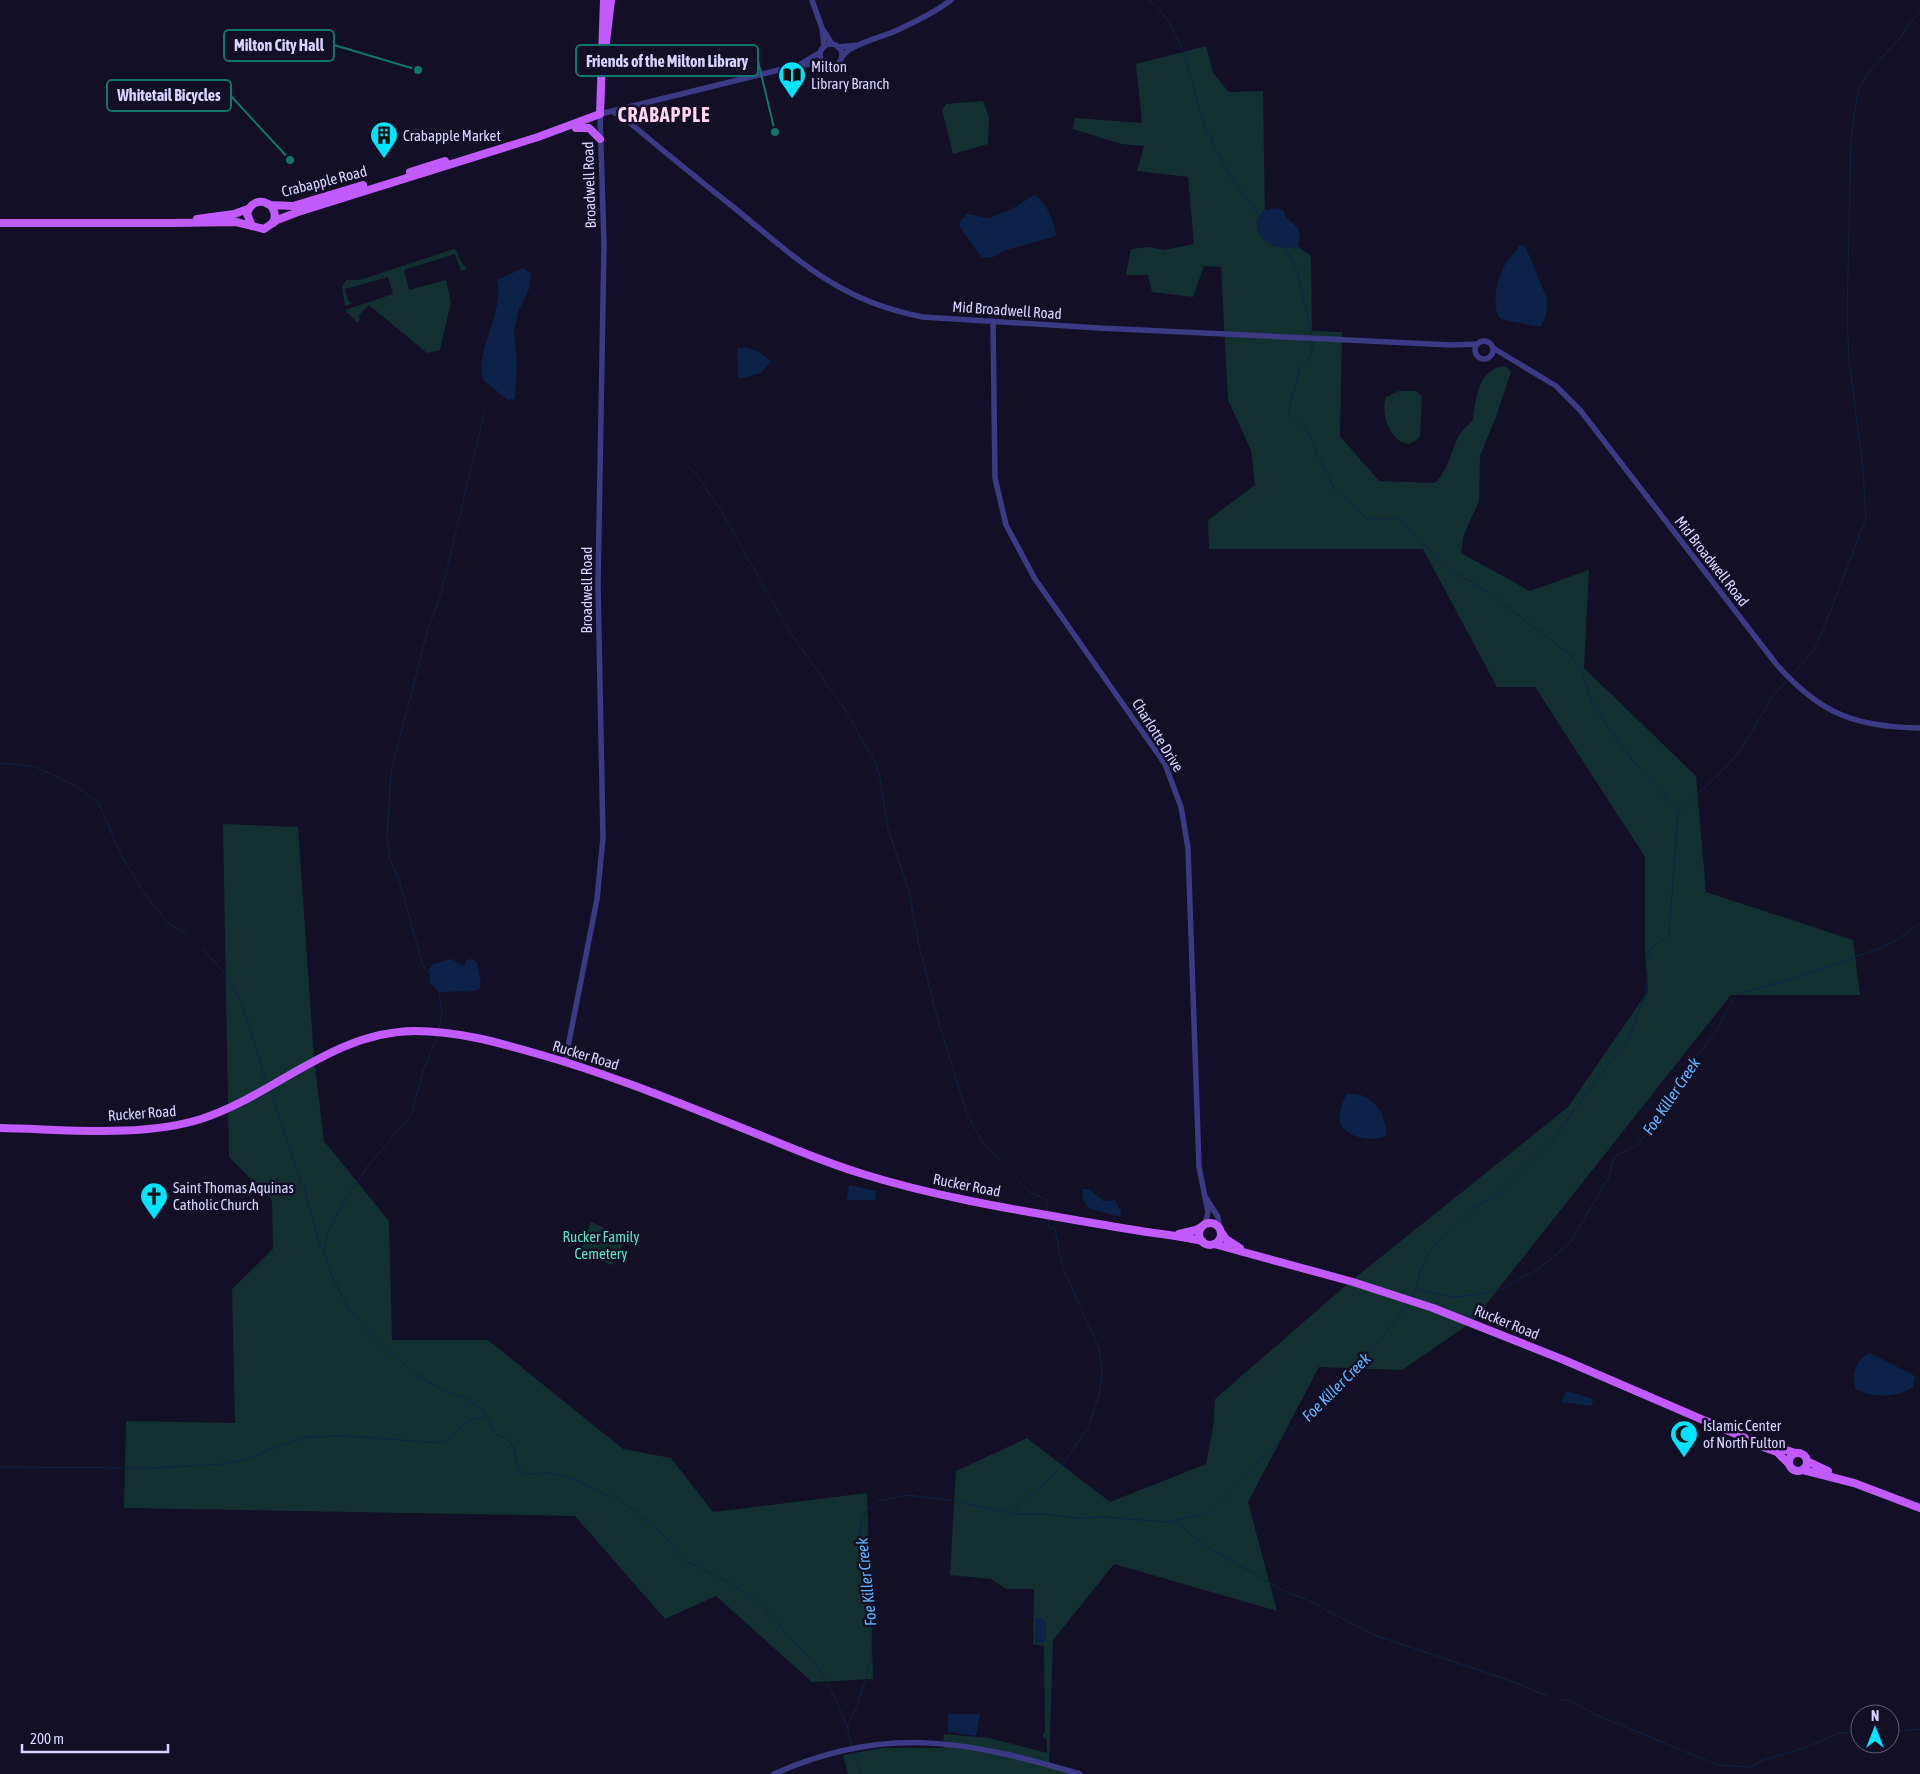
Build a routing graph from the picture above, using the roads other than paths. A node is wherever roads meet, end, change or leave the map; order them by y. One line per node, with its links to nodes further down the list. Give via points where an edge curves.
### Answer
1 (604, 0): 14 (main road)
2 (611, 0): 14 (main road)
3 (812, 0): 5 (street)
4 (951, 0): 7 (street, via 894,32)
5 (822, 28): 6 (street); 8 (street)
6 (832, 44): 8 (street); 9 (street)
7 (859, 45): 9 (street); 11 (street)
8 (824, 46): 10 (street)
9 (838, 47): 11 (street)
10 (819, 53): 12 (street); 13 (street)
11 (842, 57): 12 (street, via 834,66)
12 (823, 64): 13 (street)
13 (799, 66): 15 (street)
14 (602, 68): 17 (main road)
15 (629, 107): 16 (street); 18 (street)
16 (612, 111): 17 (street); 18 (street, Mid Broadwell Road)
17 (600, 114): 19 (main road, Crabapple Road); 20 (street, Broadwell Road); 21 (main road, Crabapple Road, via 322,198 288,206)
18 (624, 118): 27 (street, Mid Broadwell Road, via 806,267 847,293 872,305 906,314)
19 (538, 137): 20 (main road, via 580,126); 25 (main road, Crabapple Road, via 298,212)
20 (600, 138): 35 (street, Broadwell Road, via 604,245 598,584 603,838 598,899)
21 (270, 205): 22 (main road, via 259,201); 25 (main road, via 275,212)
22 (248, 209): 23 (main road); 26 (main road, via 247,218)
23 (172, 223): 24 (main road); 26 (main road, via 236,222)
24 (0, 224)
25 (272, 224): 26 (main road, via 261,230)
26 (252, 226)
27 (993, 321): 29 (street, Mid Broadwell Road); 37 (street, Charlotte Drive, via 995,478 1006,525 1035,579 1161,759 1173,780 1181,806 1188,848 1199,1167)
28 (1477, 344): 29 (street, Mid Broadwell Road); 30 (street, via 1486,341); 31 (street)
29 (1452, 345): 31 (street, Mid Broadwell Road)
30 (1493, 348): 32 (street); 33 (street, Mid Broadwell Road)
31 (1476, 354): 32 (street, via 1483,359)
32 (1490, 356): 33 (street, Mid Broadwell Road)
33 (1512, 360): 34 (street, Mid Broadwell Road, via 1556,386 1580,410 1777,665 1797,686 1820,706 1851,719 1889,728)
34 (1920, 728)
35 (566, 1062): 36 (main road, Rucker Road, via 460,1034 410,1031 360,1040 338,1048 232,1106 174,1126 123,1130); 40 (main road, Rucker Road, via 620,1079 862,1174 936,1193)
36 (0, 1128)
37 (1205, 1196): 38 (street, Charlotte Drive, via 1208,1212); 39 (street, Charlotte Drive, via 1218,1217)
38 (1204, 1225): 39 (main road, via 1213,1223); 40 (main road, Rucker Road, via 1184,1234); 41 (main road, via 1200,1232)
39 (1221, 1231): 42 (main road, via 1219,1240); 43 (main road, Rucker Road, via 1229,1242)
40 (1164, 1235): 41 (main road, Rucker Road)
41 (1202, 1241): 42 (main road)
42 (1214, 1244): 43 (main road, Rucker Road)
43 (1251, 1254): 44 (main road, Rucker Road, via 1417,1302)
44 (1746, 1438): 45 (main road, Rucker Road); 47 (main road, Rucker Road, via 1781,1455)
45 (1795, 1453): 46 (main road, via 1803,1454); 47 (main road)
46 (1807, 1461): 48 (main road); 49 (main road)
47 (1789, 1464): 48 (main road, via 1793,1470)
48 (1803, 1470): 49 (main road)
49 (1854, 1483): 50 (main road)
50 (1920, 1508)
51 (774, 1774): 52 (street, via 838,1751 916,1742 960,1744 1003,1752)
52 (1080, 1774)

